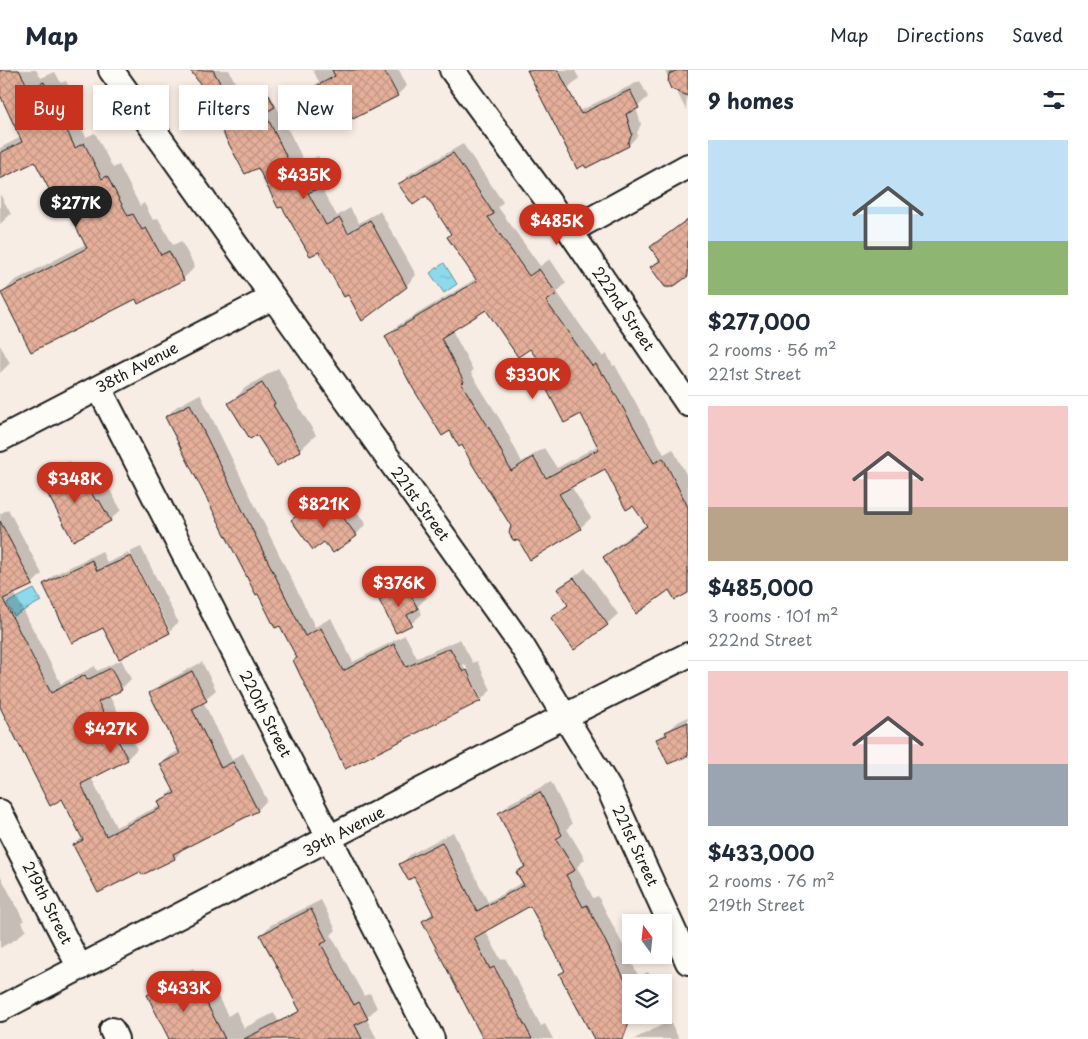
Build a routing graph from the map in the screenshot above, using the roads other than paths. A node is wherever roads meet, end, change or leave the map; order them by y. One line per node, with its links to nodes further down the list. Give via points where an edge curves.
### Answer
1 (112, 70): 5 (street, 221st Street)
2 (452, 70): 4 (street, 222nd Street)
3 (688, 166): 4 (street)
4 (570, 231): 7 (street, 222nd Street)
5 (273, 297): 6 (street, 38th Avenue); 10 (street, 221st Street, via 522,646)
6 (99, 388): 8 (street, 38th Avenue); 12 (street, 220th Street)
7 (688, 404)
8 (0, 440)
9 (688, 655): 10 (street, 39th Avenue)
10 (567, 716): 12 (street, 39th Avenue); 13 (street, 221st Street, via 609,789)
11 (0, 812): 14 (street, 219th Street)
12 (329, 839): 14 (street, 39th Avenue); 16 (street, 220th Street)
13 (688, 962)
14 (80, 968): 15 (street, 39th Avenue)
15 (0, 1009)
16 (432, 1039)

